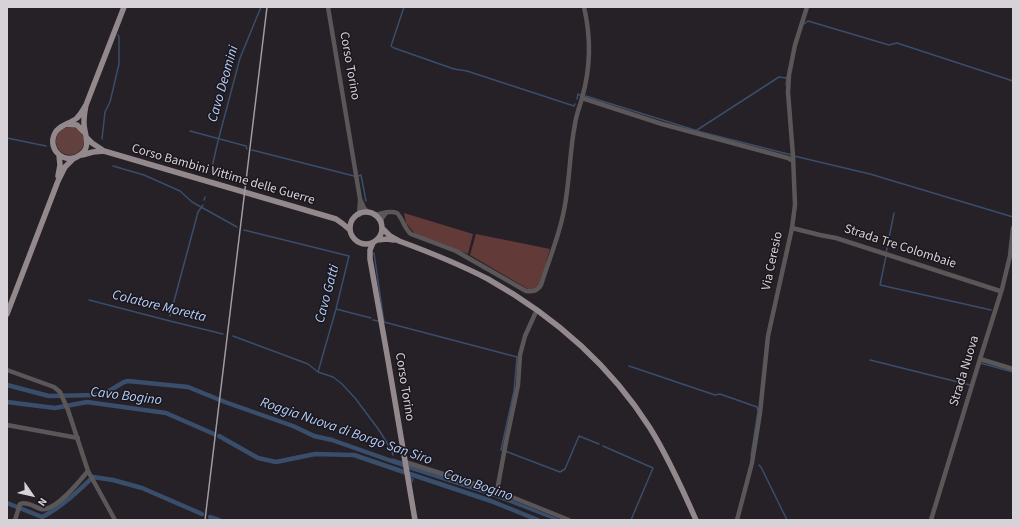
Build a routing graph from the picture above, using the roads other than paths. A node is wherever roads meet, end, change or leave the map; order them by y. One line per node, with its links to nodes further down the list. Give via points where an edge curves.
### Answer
1 (124, 7): 6 (main road)
2 (328, 7): 16 (street, Corso Torino)
3 (584, 7): 5 (street, via 590,43)
4 (807, 7): 14 (street, Via Ceresio, via 788,75)
5 (582, 98): 14 (street, via 662,124 788,158); 17 (street, via 575,124 563,216 541,285 535,291 526,291 516,286 456,251 414,236 408,232 397,213)
6 (86, 105): 7 (main road, via 78,117); 8 (main road)
7 (67, 124): 8 (main road, via 77,125); 11 (main road, via 58,129 52,141)
8 (84, 132): 9 (main road)
9 (87, 138): 10 (main road, Corso Bambini Vittime delle Guerre); 12 (main road, via 86,148)
10 (104, 151): 12 (main road, Corso Bambini Vittime delle Guerre); 20 (main road, Corso Bambini Vittime delle Guerre)
11 (59, 155): 13 (main road); 15 (main road)
12 (79, 156): 13 (main road)
13 (73, 158): 15 (main road)
14 (793, 162): 22 (street, Via Ceresio, via 795,205)
15 (58, 181): 30 (main road)
16 (360, 199): 18 (street, Corso Torino, via 364,208); 19 (street, Corso Torino)
17 (386, 213): 18 (street); 21 (street)
18 (371, 214): 19 (main road); 21 (main road, via 378,218)
19 (356, 216): 20 (main road); 24 (main road)
20 (336, 219): 24 (main road)
21 (381, 226): 25 (main road, via 380,235); 26 (main road)
22 (792, 228): 29 (street, Strada Tre Colombaie, via 836,238); 45 (street, Via Ceresio, via 768,336 752,463)
23 (1013, 228): 29 (street, Strada Nuova, via 1010,256)
24 (350, 230): 27 (main road, via 353,238)
25 (375, 241): 26 (main road); 27 (main road); 28 (main road, Corso Torino, via 370,250)
26 (399, 241): 44 (main road, via 462,266 511,292 584,348 619,386 649,427 679,481)
27 (361, 243): 28 (main road, Corso Torino)
28 (370, 259): 37 (main road, Corso Torino)
29 (1000, 291): 32 (street, Strada Nuova)
30 (7, 314)
31 (535, 314): 39 (street, via 520,355 518,385)
32 (980, 359): 33 (street); 46 (street, Strada Nuova)
33 (1013, 369)
34 (7, 370): 36 (street, via 54,387 67,406)
35 (7, 425): 36 (street)
36 (78, 438): 38 (street)
37 (405, 465): 39 (street); 42 (main road, Corso Torino)
38 (89, 473): 40 (street, via 49,508 41,509 20,504); 41 (street)
39 (497, 491): 43 (street)
40 (15, 520)
41 (115, 520)
42 (415, 520)
43 (569, 520)
44 (696, 520)
45 (737, 520)
46 (932, 520)

